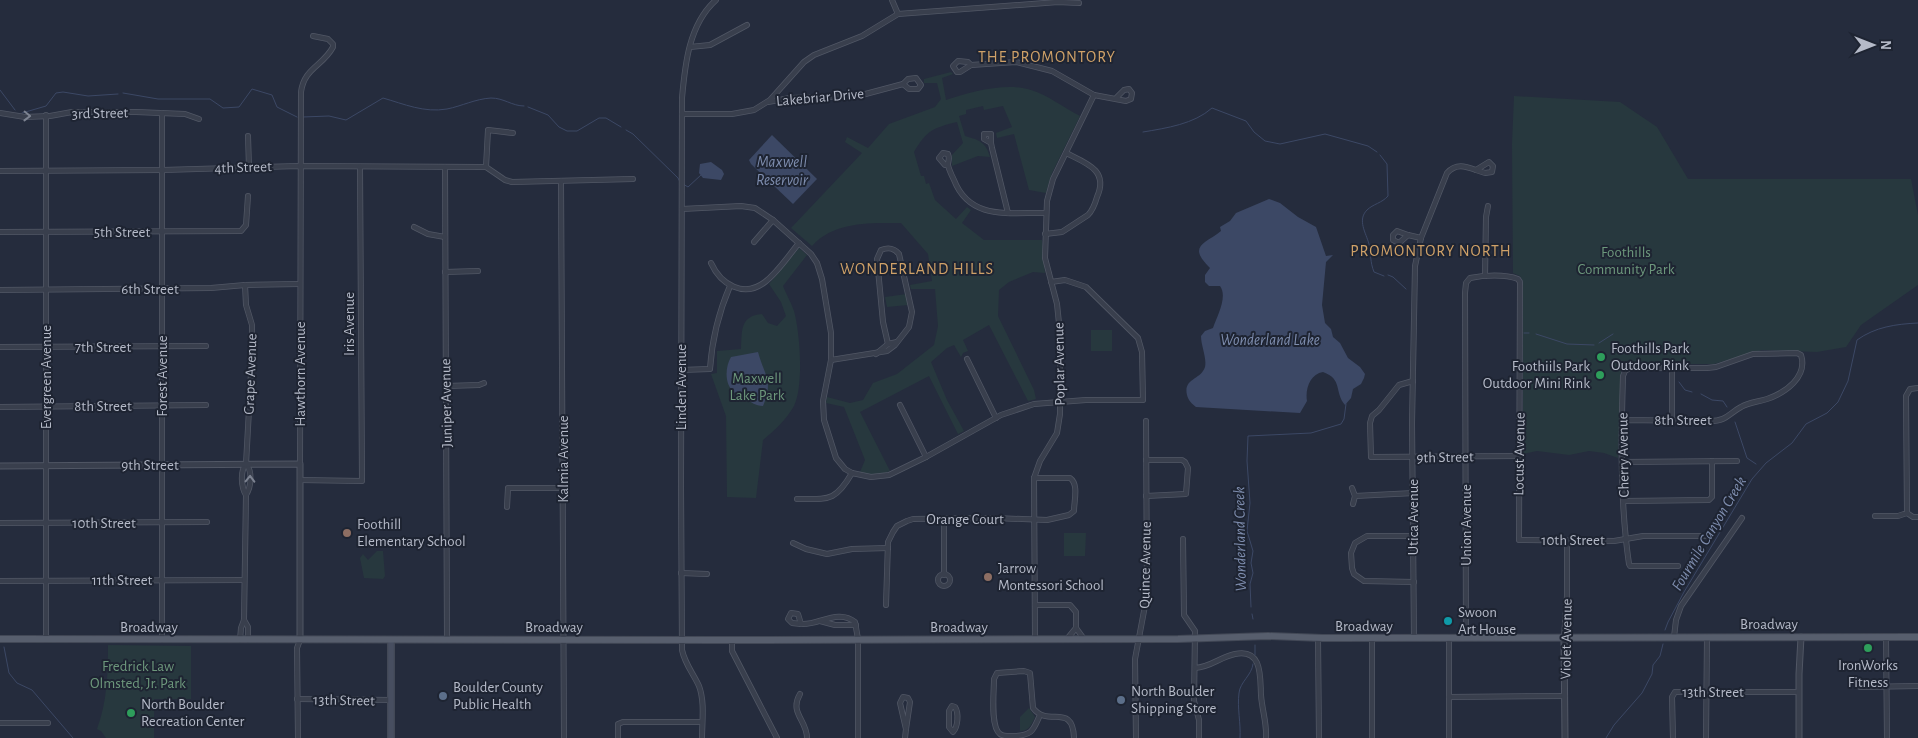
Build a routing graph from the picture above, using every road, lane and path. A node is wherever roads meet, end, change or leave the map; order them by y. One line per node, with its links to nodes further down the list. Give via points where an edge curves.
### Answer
1 (716, 0): 7 (street, Linden Avenue, via 704,14)
2 (892, 0): 4 (street)
3 (1079, 3): 4 (street)
4 (898, 14): 12 (street, via 862,36 814,55)
5 (747, 25): 7 (street, via 710,45)
6 (313, 36): 23 (street, Hawthorn Avenue, via 328,39 333,47 308,73 302,86)
7 (690, 47): 15 (street, Linden Avenue)
8 (971, 65): 10 (street, via 1016,62 1044,68)
9 (903, 84): 12 (street, Lakebriar Drive, via 858,96 790,98)
10 (1094, 95): 11 (street); 21 (street, Poplar Avenue)
11 (1116, 98)
12 (766, 103): 15 (street, via 744,113)
13 (0, 113): 16 (street, 3rd Street, one-way to 16, via 25,117)
14 (162, 113): 16 (street, 3rd Street, via 87,111); 17 (street, 3rd Street, via 188,114); 29 (street, Forest Avenue)
15 (682, 114): 36 (street, Linden Avenue)
16 (46, 115): 28 (street, Evergreen Avenue)
17 (199, 119)
18 (513, 133): 27 (street, via 488,130)
19 (248, 136): 24 (street)
20 (991, 143): 37 (street)
21 (1066, 153): 38 (street, Poplar Avenue, via 1049,190); 44 (street, via 1096,170 1101,181 1100,190 1088,215 1062,232)
22 (948, 165): 37 (street, via 960,193 970,204 984,210)
23 (299, 166): 24 (street, 4th Street); 25 (street, 4th Street); 55 (street, Hawthorn Avenue)
24 (249, 167): 29 (street, 4th Street)
25 (360, 167): 26 (street, 4th Street); 101 (street, Iris Avenue, via 362,480)
26 (445, 167): 27 (street, 4th Street); 46 (street, Juniper Avenue)
27 (486, 167): 33 (street, via 512,182)
28 (46, 170): 29 (street, 4th Street); 31 (street, 4th Street); 42 (street, Evergreen Avenue)
29 (163, 170): 43 (street, Forest Avenue)
30 (1476, 170): 47 (street, via 1461,166 1447,172)
31 (0, 171)
32 (633, 179): 33 (street)
33 (561, 181): 102 (street, Kalmia Avenue)
34 (248, 196): 43 (street, 5th Street, via 244,229)
35 (1488, 206): 53 (street)
36 (682, 209): 39 (street, via 748,206); 71 (street, Linden Avenue)
37 (1008, 213): 38 (street)
38 (1046, 213): 44 (street, Poplar Avenue)
39 (772, 220): 48 (street); 49 (street)
40 (414, 227): 46 (street, via 428,234)
41 (0, 232): 42 (street, 5th Street)
42 (46, 232): 43 (street, 5th Street); 60 (street, Evergreen Avenue)
43 (162, 232): 58 (street, Forest Avenue)
44 (1045, 234): 54 (street, Poplar Avenue)
45 (1408, 235): 47 (street)
46 (445, 236): 52 (street, Juniper Avenue)
47 (1421, 238): 72 (street, Utica Avenue, via 1414,276)
48 (754, 242)
49 (799, 243): 57 (street, via 766,281 750,288); 69 (street, via 811,254 820,271 831,333)
50 (711, 264): 57 (street)
51 (478, 271): 52 (street)
52 (445, 272): 74 (street, Juniper Avenue)
53 (1486, 276): 86 (street, Union Avenue, via 1466,283); 87 (street, Locust Avenue, via 1518,279 1520,282)
54 (1051, 282): 76 (street, Poplar Avenue, via 1060,333); 76 (street, via 1065,280 1086,287 1138,338 1142,352 1143,400)
55 (300, 284): 56 (street, 6th Street); 95 (street, Hawthorn Avenue)
56 (245, 285): 58 (street, 6th Street); 94 (street, Grape Avenue, via 252,325)
57 (730, 286): 71 (street, via 715,327 710,369)
58 (162, 289): 60 (street, 6th Street); 63 (street, Forest Avenue)
59 (0, 290): 60 (street, 6th Street)
60 (46, 290): 66 (street, Evergreen Avenue)
61 (897, 342): 62 (street); 62 (street, via 909,327 912,312 900,254 890,248 881,250 877,259); 67 (street, via 887,352)
62 (888, 344): 67 (street)
63 (162, 346): 64 (street, 7th Street); 66 (street, 7th Street); 80 (street, Forest Avenue)
64 (206, 346)
65 (0, 347): 66 (street, 7th Street)
66 (46, 347): 79 (street, Evergreen Avenue)
67 (876, 354): 69 (street)
68 (967, 359): 82 (street)
69 (831, 360): 99 (street, via 823,401 824,420 836,458)
70 (1672, 368): 83 (street, Cherry Avenue, via 1630,368 1625,371); 85 (street); 85 (street, 8th Street, via 1716,367 1764,353 1797,354 1801,355 1803,362 1796,379 1778,395 1741,406 1724,419)
71 (681, 370): 130 (street, Linden Avenue)
72 (1413, 381): 89 (street, Utica Avenue); 89 (street, 9th Street, via 1399,385 1372,416 1370,423 1371,457)
73 (484, 383): 74 (street)
74 (446, 386): 167 (street, Juniper Avenue)
75 (1918, 388): 111 (street, via 1910,389 1906,396)
76 (1060, 402): 82 (street, via 1034,404); 100 (street, Poplar Avenue, via 1060,426)
77 (206, 405): 80 (street, 8th Street)
78 (900, 405): 88 (street)
79 (46, 406): 80 (street, 8th Street); 81 (street, 8th Street); 96 (street, Evergreen Avenue)
80 (162, 406): 97 (street, Forest Avenue)
81 (0, 407)
82 (996, 418): 88 (street)
83 (1622, 420): 85 (street, 8th Street); 93 (street, Cherry Avenue)
84 (1146, 421): 90 (street, Quince Avenue)
85 (1672, 421)
86 (1466, 456): 87 (street, 9th Street); 89 (street, 9th Street); 144 (street, Union Avenue)
87 (1519, 456): 125 (street, Locust Avenue)
88 (926, 457): 99 (street, via 884,476 870,478)
89 (1413, 457): 104 (street, Utica Avenue)
90 (1146, 460): 105 (street, Quince Avenue); 105 (street, via 1182,460 1188,468 1186,494)
91 (1712, 461): 92 (street); 93 (street); 108 (street, via 1712,497 1708,500)
92 (1737, 461)
93 (1622, 462): 108 (street, Cherry Avenue)
94 (246, 464): 95 (street, 9th Street); 97 (street, 9th Street); 135 (street, Grape Avenue, via 250,469 250,489 246,495)
95 (300, 464): 101 (street, Hawthorn Avenue)
96 (46, 465): 97 (street, 9th Street); 98 (street, 9th Street); 120 (street, Evergreen Avenue)
97 (162, 465): 117 (street, Forest Avenue)
98 (0, 466)
99 (852, 473): 107 (street, via 843,489 832,497)
100 (1034, 478): 116 (street, Poplar Avenue); 116 (street, Orange Court, via 1070,478 1075,484 1074,511 1057,518)
101 (300, 480): 165 (street, Hawthorn Avenue)
102 (563, 488): 110 (street, via 508,488); 168 (street, Kalmia Avenue)
103 (1352, 488): 106 (street)
104 (1414, 493): 106 (street); 121 (street, Utica Avenue)
105 (1146, 496): 161 (street, Quince Avenue, via 1147,595)
106 (1355, 496): 109 (street)
107 (797, 499)
108 (1624, 501): 123 (street, Cherry Avenue)
109 (1353, 504)
110 (507, 507)
111 (1905, 514): 112 (street); 113 (street)
112 (1875, 516)
113 (1918, 517)
114 (944, 518): 116 (street, Orange Court); 128 (street, Orange Court, via 913,519 897,526 889,538); 132 (street)
115 (1742, 518): 145 (street, via 1681,606)
116 (1034, 520): 139 (street, Poplar Avenue)
117 (163, 522): 118 (street, 10th Street); 120 (street, 10th Street); 134 (street, Forest Avenue)
118 (207, 522)
119 (0, 523): 120 (street, 10th Street)
120 (46, 523): 133 (street, Evergreen Avenue)
121 (1414, 536): 137 (street, Utica Avenue); 137 (street, via 1367,536 1355,544 1351,553 1354,574 1364,581)
122 (1706, 536): 123 (street, 10th Street)
123 (1626, 538): 126 (street, 10th Street); 129 (street, Cherry Avenue, via 1630,566)
124 (1183, 539): 150 (street, via 1184,615 1193,627)
125 (1519, 540): 126 (street, 10th Street)
126 (1567, 541): 154 (street, Violet Avenue)
127 (793, 543): 128 (street, via 827,554 852,549)
128 (888, 548): 138 (street)
129 (1678, 566)
130 (682, 573): 131 (street); 157 (street, Linden Avenue)
131 (708, 574)
132 (944, 574)
133 (46, 580): 134 (street, 11th Street); 136 (street, 11th Street); 156 (street, Evergreen Avenue)
134 (163, 580): 135 (street, 11th Street); 162 (street, Forest Avenue)
135 (244, 580): 140 (street, Grape Avenue)
136 (0, 581)
137 (1414, 582): 153 (street, Utica Avenue)
138 (886, 605)
139 (1034, 605): 142 (street, via 1070,605 1076,612); 158 (street, Poplar Avenue)
140 (244, 620): 163 (street, Grape Avenue); 164 (street, Grape Avenue, via 248,627)
141 (801, 624): 170 (street, via 826,618 848,618 856,625)
142 (1076, 628): 159 (street); 160 (street)
143 (1449, 637): 144 (main road, Broadway); 153 (main road, Broadway); 179 (street)
144 (1466, 637): 154 (main road, Broadway)
145 (1674, 637): 146 (main road, Broadway); 154 (main road, Broadway)
146 (1706, 637): 147 (main road, Broadway); 175 (street)
147 (1801, 637): 148 (main road, Broadway); 176 (street)
148 (1886, 637): 149 (main road, Broadway); 174 (street)
149 (1918, 637)
150 (1195, 638): 151 (main road, Broadway); 161 (main road, Broadway); 171 (street)
151 (1318, 638): 152 (main road, Broadway); 201 (street)
152 (1372, 638): 153 (main road, Broadway); 202 (street)
153 (1414, 638)
154 (1564, 638): 178 (street, Violet Avenue)
155 (0, 639): 156 (main road, Broadway)
156 (46, 639): 162 (main road, Broadway)
157 (683, 639): 168 (main road, Broadway); 169 (main road, Broadway); 183 (street, Linden Avenue, via 684,658 701,696)
158 (1035, 639): 159 (main road, Broadway); 170 (main road, Broadway)
159 (1067, 639): 160 (main road, Broadway)
160 (1084, 639): 161 (main road, Broadway)
161 (1140, 639): 198 (street, Quince Avenue, via 1135,665)
162 (162, 640): 163 (main road, Broadway)
163 (240, 640): 164 (main road, Broadway)
164 (248, 640): 165 (main road, Broadway)
165 (300, 640): 166 (main road, Broadway); 180 (street, Hawthorn Avenue, via 297,648)
166 (391, 640): 167 (main road, Broadway); 181 (main road)
167 (447, 640): 168 (main road, Broadway)
168 (564, 640): 190 (street, Kalmia Avenue)
169 (732, 640): 170 (main road, Broadway); 193 (street, via 732,651)
170 (858, 640): 195 (street)
171 (1195, 668): 199 (street); 200 (street, via 1237,654 1254,660 1260,671)
172 (1918, 686): 174 (street)
173 (1860, 687): 174 (street)
174 (1887, 687): 208 (street)
175 (1706, 692): 176 (street, 13th Street); 205 (street, 13th Street, via 1673,694); 206 (street)
176 (1798, 692): 207 (street)
177 (800, 694): 194 (street, via 796,710)
178 (1565, 696): 179 (street); 204 (street, Violet Avenue)
179 (1449, 697): 203 (street)
180 (297, 699): 181 (street, 13th Street); 188 (street, Hawthorn Avenue)
181 (391, 700): 189 (main road)
182 (1040, 715): 182 (street, via 1029,734 1006,736 999,733 994,726 994,676 1000,671 1030,674 1031,704); 197 (street, via 1069,720 1074,727)
183 (702, 722): 191 (street, via 623,722 618,724); 192 (street, Linden Avenue)
184 (0, 723): 185 (street)
185 (48, 723)
186 (906, 729): 186 (street, via 900,703 904,697 910,702); 196 (street)
187 (953, 735): 187 (street, via 948,727 952,706 957,712)
188 (298, 738)
189 (391, 738)
190 (564, 738)
191 (618, 738)
192 (702, 738)
193 (777, 738)
194 (808, 738)
195 (858, 738)
196 (905, 738)
197 (1074, 738)
198 (1136, 738)
199 (1199, 738)
200 (1266, 738)
201 (1319, 738)
202 (1372, 738)
203 (1449, 738)
204 (1565, 738)
205 (1673, 738)
206 (1706, 738)
207 (1799, 738)
208 (1887, 738)

